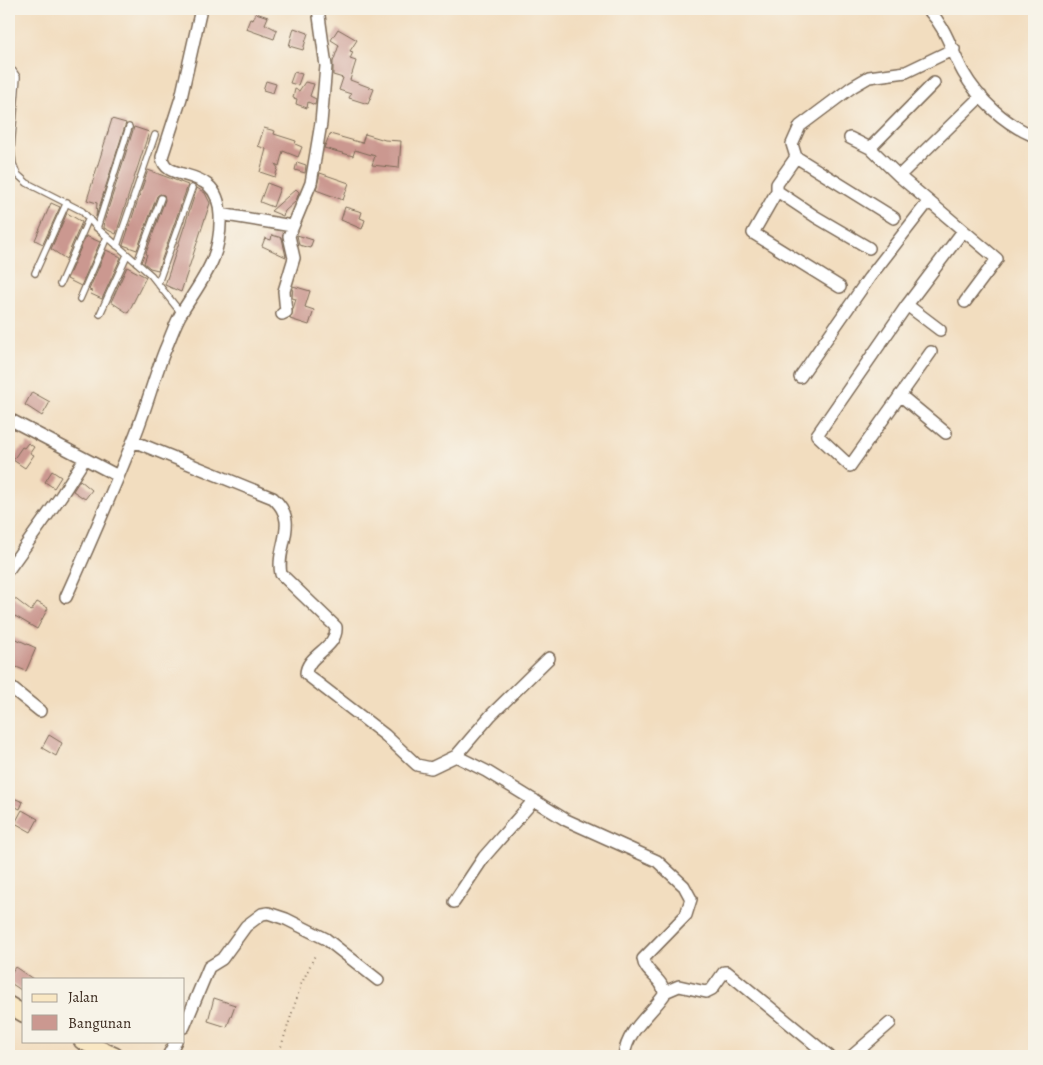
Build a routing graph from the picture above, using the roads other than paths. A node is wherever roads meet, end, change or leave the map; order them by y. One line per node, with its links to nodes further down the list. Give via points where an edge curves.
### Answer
1 (201, 9): 20 (street, via 163,161 173,170 210,184 218,197)
2 (318, 9): 23 (street, via 326,66 320,123 311,183)
3 (928, 9): 4 (street, via 941,24)
4 (954, 49): 7 (street, via 963,72); 13 (street, via 906,72 869,78 852,87 800,126 792,144)
5 (9, 69): 18 (lane, via 17,77 11,150 17,174)
6 (934, 82): 12 (street)
7 (981, 96): 10 (street, via 1000,116); 14 (street)
8 (128, 127): 24 (lane)
9 (155, 135): 27 (lane)
10 (1034, 136)
11 (850, 138): 12 (street)
12 (870, 148): 14 (street)
13 (796, 157): 16 (street, via 777,184); 22 (street)
14 (899, 176): 19 (street)
15 (192, 188): 32 (lane)
16 (777, 191): 28 (street); 34 (street, via 753,233)
17 (161, 198): 30 (lane)
18 (66, 202): 21 (lane); 31 (lane)
19 (928, 202): 25 (street); 43 (street, via 869,278)
20 (220, 214): 23 (street); 38 (street, via 220,238 212,263)
21 (90, 218): 24 (lane); 33 (lane)
22 (894, 218)
23 (292, 226): 40 (street, via 289,241 294,258 284,290 286,312)
24 (96, 228): 26 (lane)
25 (963, 231): 36 (street, via 997,259); 37 (street)
26 (107, 237): 27 (lane); 35 (lane)
27 (117, 246): 29 (lane)
28 (869, 248)
29 (127, 255): 30 (lane); 39 (lane)
30 (137, 263): 32 (lane)
31 (35, 273)
32 (158, 283): 38 (lane)
33 (60, 284)
34 (840, 287)
35 (80, 299)
36 (965, 302)
37 (907, 305): 41 (street); 44 (street, via 818,435 850,466)
38 (181, 313): 47 (street)
39 (100, 314)
40 (282, 314)
41 (940, 330)
42 (931, 352): 44 (street)
43 (800, 377)
44 (900, 395): 46 (street)
45 (9, 419): 48 (street)
46 (946, 433)
47 (133, 442): 49 (street); 55 (street, via 273,498 284,512 287,527 281,574 336,627 332,640 308,665 306,674 385,735 417,765 431,768)
48 (84, 460): 49 (street); 50 (street)
49 (118, 476): 51 (street)
50 (9, 568)
51 (66, 597)
52 (549, 658): 55 (street, via 491,715)
53 (9, 686): 54 (street)
54 (40, 711)
55 (456, 756): 56 (street)
56 (534, 800): 57 (street, via 484,857); 59 (street, via 592,834 657,861 684,886 691,899 686,915 643,959 645,967)
57 (454, 902)
58 (378, 980): 63 (street, via 326,939 286,918 262,914 246,926 222,959 209,967)
59 (665, 992): 68 (street, via 630,1036); 69 (street, via 679,986 706,992 727,972)
60 (9, 1005): 61 (street)
61 (22, 1013)
62 (890, 1023): 70 (street)
63 (185, 1025)
64 (84, 1042): 66 (street)
65 (175, 1042): 67 (street)
66 (110, 1055)
67 (168, 1056)
68 (624, 1056)
69 (829, 1056)
70 (852, 1056)

